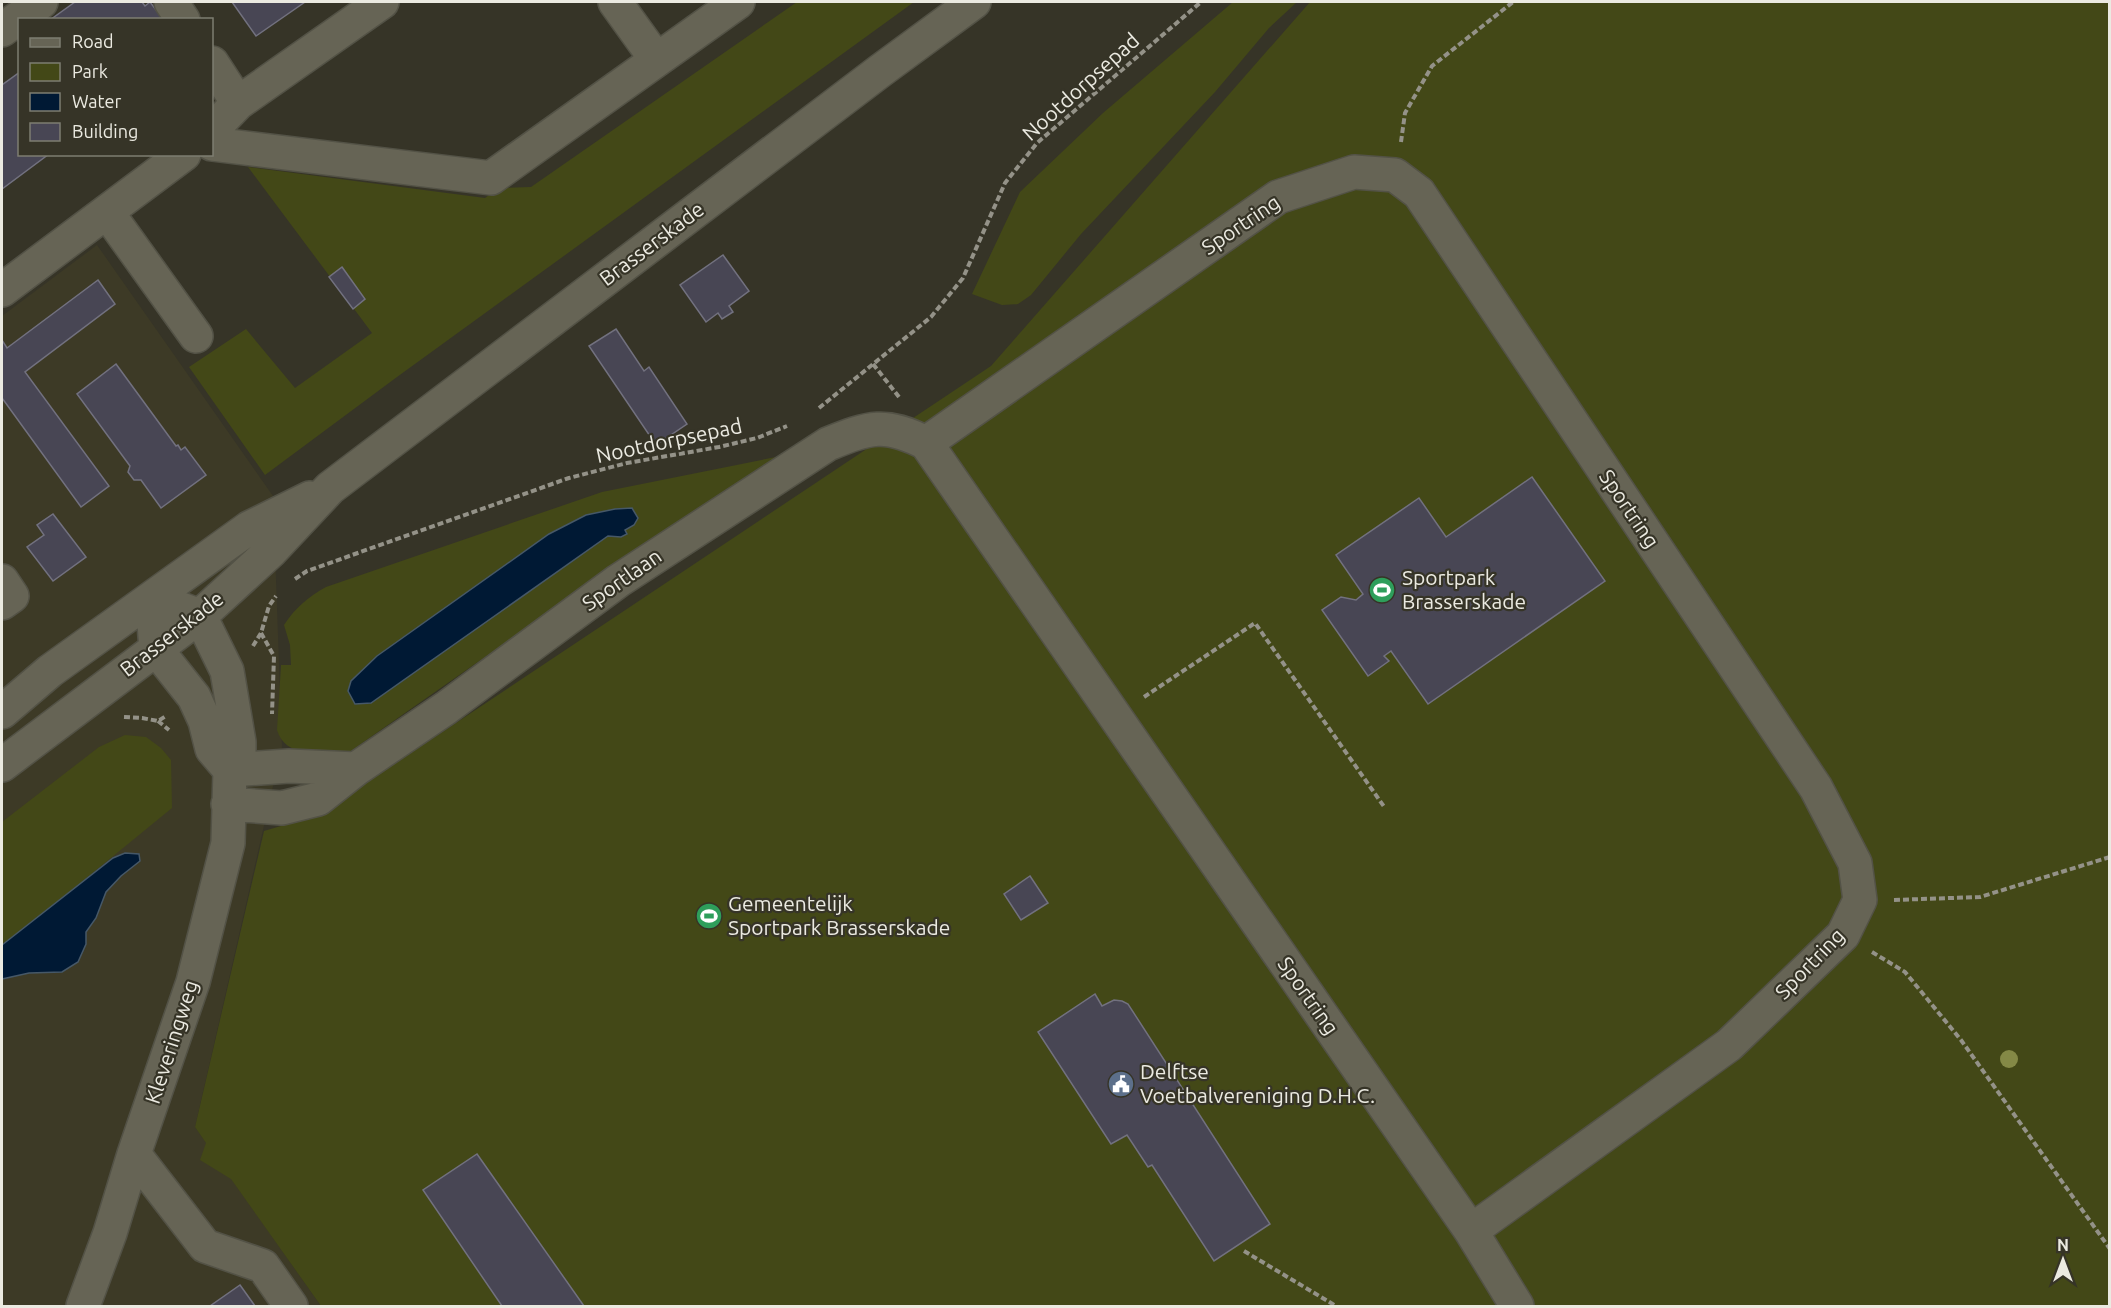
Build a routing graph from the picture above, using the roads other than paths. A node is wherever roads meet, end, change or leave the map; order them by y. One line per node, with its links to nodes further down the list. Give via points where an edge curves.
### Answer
1 (41, 2): 7 (street)
2 (171, 2): 8 (street)
3 (382, 2): 13 (street)
4 (615, 2): 11 (street)
5 (738, 2): 11 (street)
6 (974, 2): 21 (street, Brasserskade)
7 (19, 18)
8 (182, 18)
9 (18, 19): 10 (street)
10 (2, 30)
11 (656, 59): 15 (street, via 491,177)
12 (213, 64): 13 (street)
13 (238, 102): 14 (street)
14 (213, 129)
15 (213, 144)
16 (181, 156): 17 (street)
17 (107, 212): 18 (street); 19 (street)
18 (2, 290)
19 (196, 336)
20 (915, 437): 29 (street, Sportlaan, via 878,429 828,444 618,581); 33 (street, Sportring, via 1116,716); 33 (street, Sportring, via 1278,197 1354,172 1395,175 1419,193 1816,788 1855,863 1860,900 1843,935 1729,1045)
21 (330, 488): 23 (street, Brasserskade, via 249,528); 25 (street, Brasserskade, via 271,551)
22 (2, 581): 24 (street, via 12,596)
23 (152, 598): 25 (street); 26 (street); 27 (street, Brasserskade, via 50,671)
24 (2, 603)
25 (200, 616): 26 (street, Brasserskade); 30 (street, Kleveringweg, via 227,671 239,742)
26 (156, 649): 28 (street, Brasserskade); 30 (street, via 194,697 212,749)
27 (2, 712)
28 (4, 758)
29 (356, 769): 30 (street, via 289,766); 31 (street, Sportlaan, via 318,799 282,808)
30 (230, 770): 31 (street, Kleveringweg)
31 (228, 804): 32 (street, Kleveringweg, via 228,843 193,982)
32 (134, 1154): 34 (street, Kleveringweg); 35 (street, via 206,1246 263,1266)
33 (1471, 1231): 36 (street)
34 (83, 1306)
35 (291, 1306)
36 (1517, 1306)

